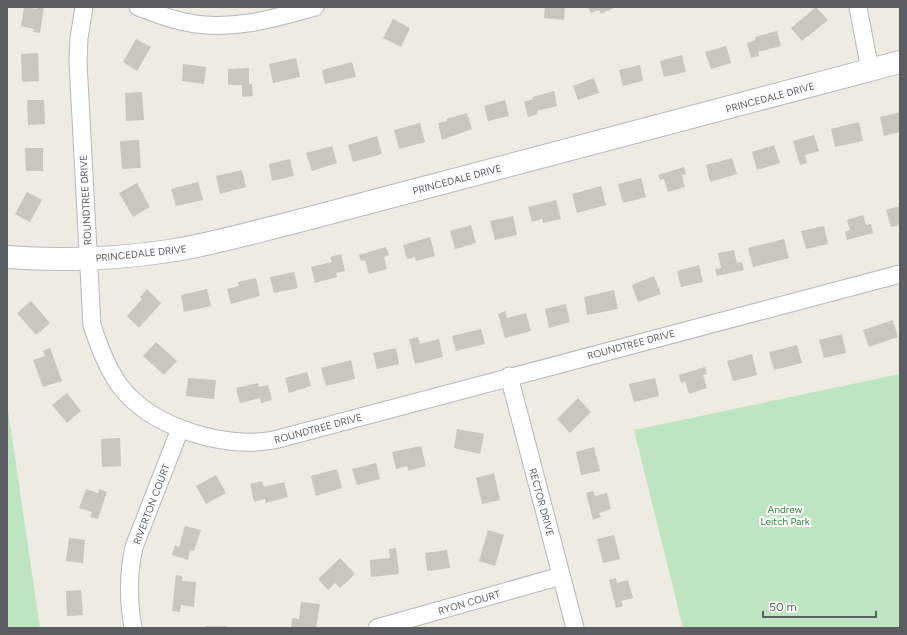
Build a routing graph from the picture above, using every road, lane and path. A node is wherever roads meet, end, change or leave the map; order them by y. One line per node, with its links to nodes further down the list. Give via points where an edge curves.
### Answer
1 (84, 7): 8 (street, ROUNDTREE DRIVE, via 78,38 78,62)
2 (138, 7): 3 (street, via 186,23 220,25 255,23)
3 (315, 7)
4 (858, 7): 6 (street)
5 (900, 62): 6 (street, PRINCEDALE DRIVE)
6 (870, 70): 8 (street, PRINCEDALE DRIVE, via 197,246)
7 (7, 258): 8 (street, PRINCEDALE DRIVE)
8 (87, 258): 11 (street, ROUNDTREE DRIVE, via 92,325 104,358 120,386 129,396 148,411)
9 (900, 274): 10 (street, ROUNDTREE DRIVE)
10 (509, 376): 11 (street, ROUNDTREE DRIVE, via 260,443 220,440); 12 (street, RECTOR DRIVE)
11 (180, 429): 13 (street, RIVERTON COURT, via 130,562 128,594)
12 (561, 576): 14 (street, RYON COURT); 15 (street, RECTOR DRIVE)
13 (133, 628)
14 (377, 628)
15 (575, 628)

